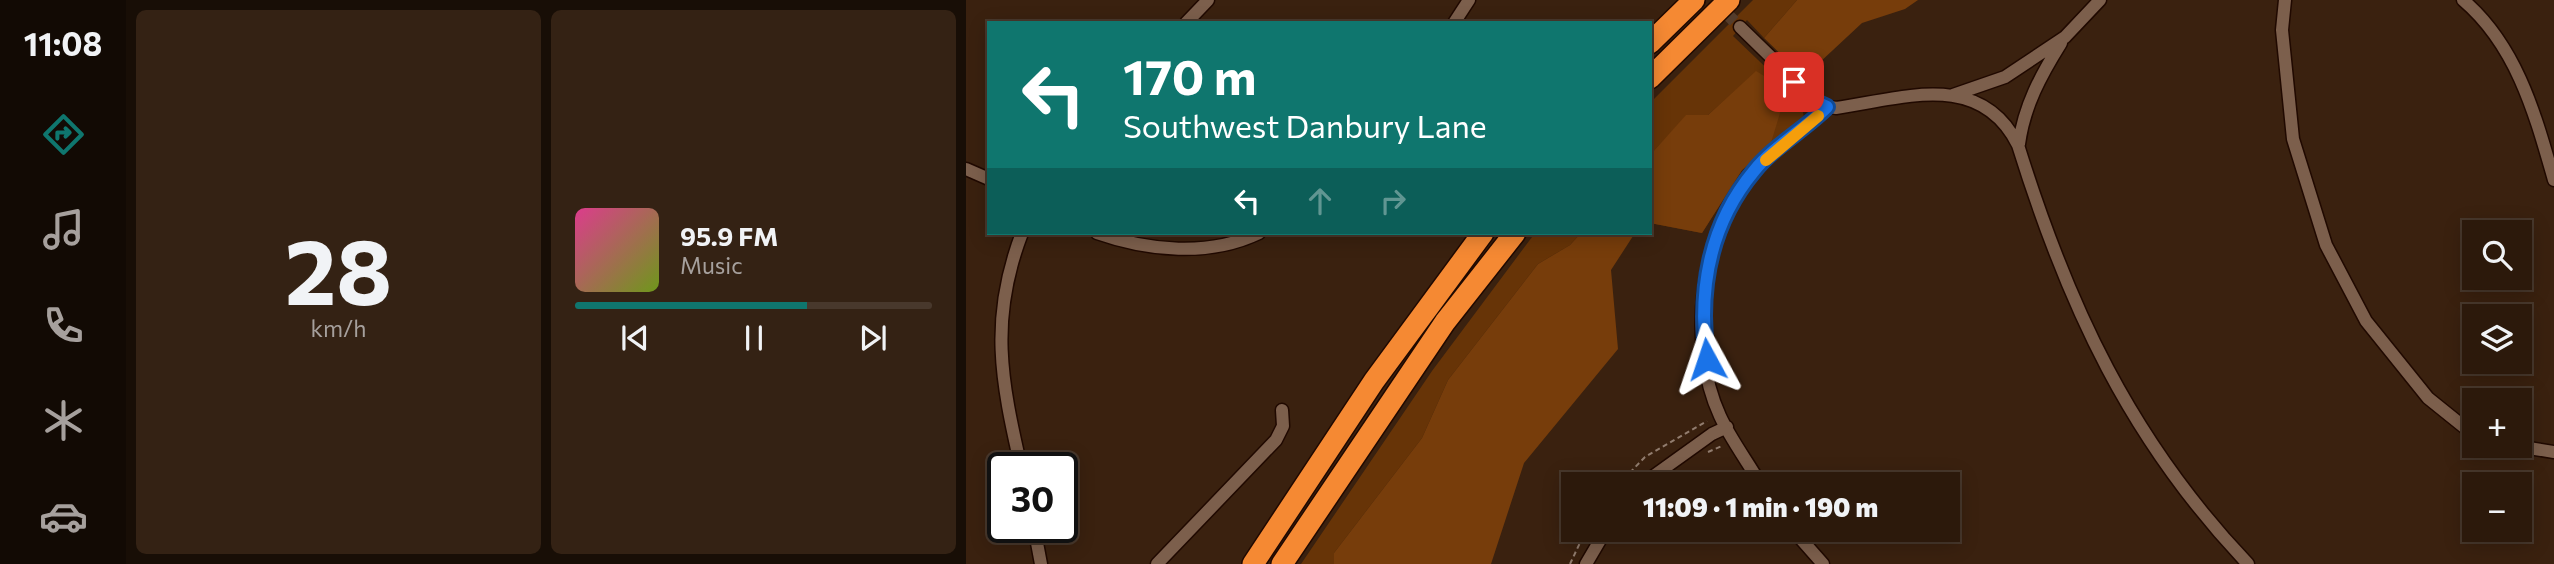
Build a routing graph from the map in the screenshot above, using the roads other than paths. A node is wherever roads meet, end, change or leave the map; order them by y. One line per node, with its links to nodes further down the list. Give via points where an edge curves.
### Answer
1 (1208, 0): 8 (street)
2 (1469, 0): 9 (street)
3 (1694, 0): 12 (highway)
4 (1729, 0): 13 (highway)
5 (2100, 0): 11 (street)
6 (2285, 0): 27 (street, via 2282,30 2293,139 2326,245 2366,321 2428,398)
7 (2463, 0): 19 (street, via 2482,16 2509,53 2536,118)
8 (1188, 21)
9 (1455, 21)
10 (1740, 27): 15 (street, via 1812,100)
11 (2065, 37): 14 (street, via 2005,77); 16 (street, via 2039,78)
12 (1652, 41)
13 (1652, 76)
14 (1952, 95): 15 (street, via 1927,93); 16 (street, via 2000,118 2009,125)
15 (1827, 107): 26 (street, via 1754,170 1730,205 1713,244 1703,293 1704,340 1709,379)
16 (2018, 145): 44 (street, via 2065,281 2106,367 2175,476)
17 (966, 169): 18 (street)
18 (987, 178)
19 (2554, 180)
20 (1021, 235): 29 (street, via 1004,288 1000,337 1003,384)
21 (1103, 235): 22 (street, via 1170,249 1208,247)
22 (1252, 235)
23 (1481, 235): 33 (highway, via 1423,310)
24 (1513, 235): 41 (highway, via 1445,322)
25 (1282, 410): 38 (street, via 1283,426 1276,440)
26 (1723, 422): 31 (street); 32 (street)
27 (2462, 425)
28 (2532, 449): 30 (street)
29 (1018, 452)
30 (2554, 452)
31 (1659, 472)
32 (1753, 472)
33 (1290, 508): 39 (highway); 40 (highway)
34 (1599, 542): 42 (street)
35 (1804, 542): 43 (street)
36 (1037, 543): 37 (street)
37 (1041, 564)
38 (1157, 564)
39 (1243, 564)
40 (1253, 564)
41 (1282, 564)
42 (1586, 564)
43 (1823, 564)
44 (2248, 564)

